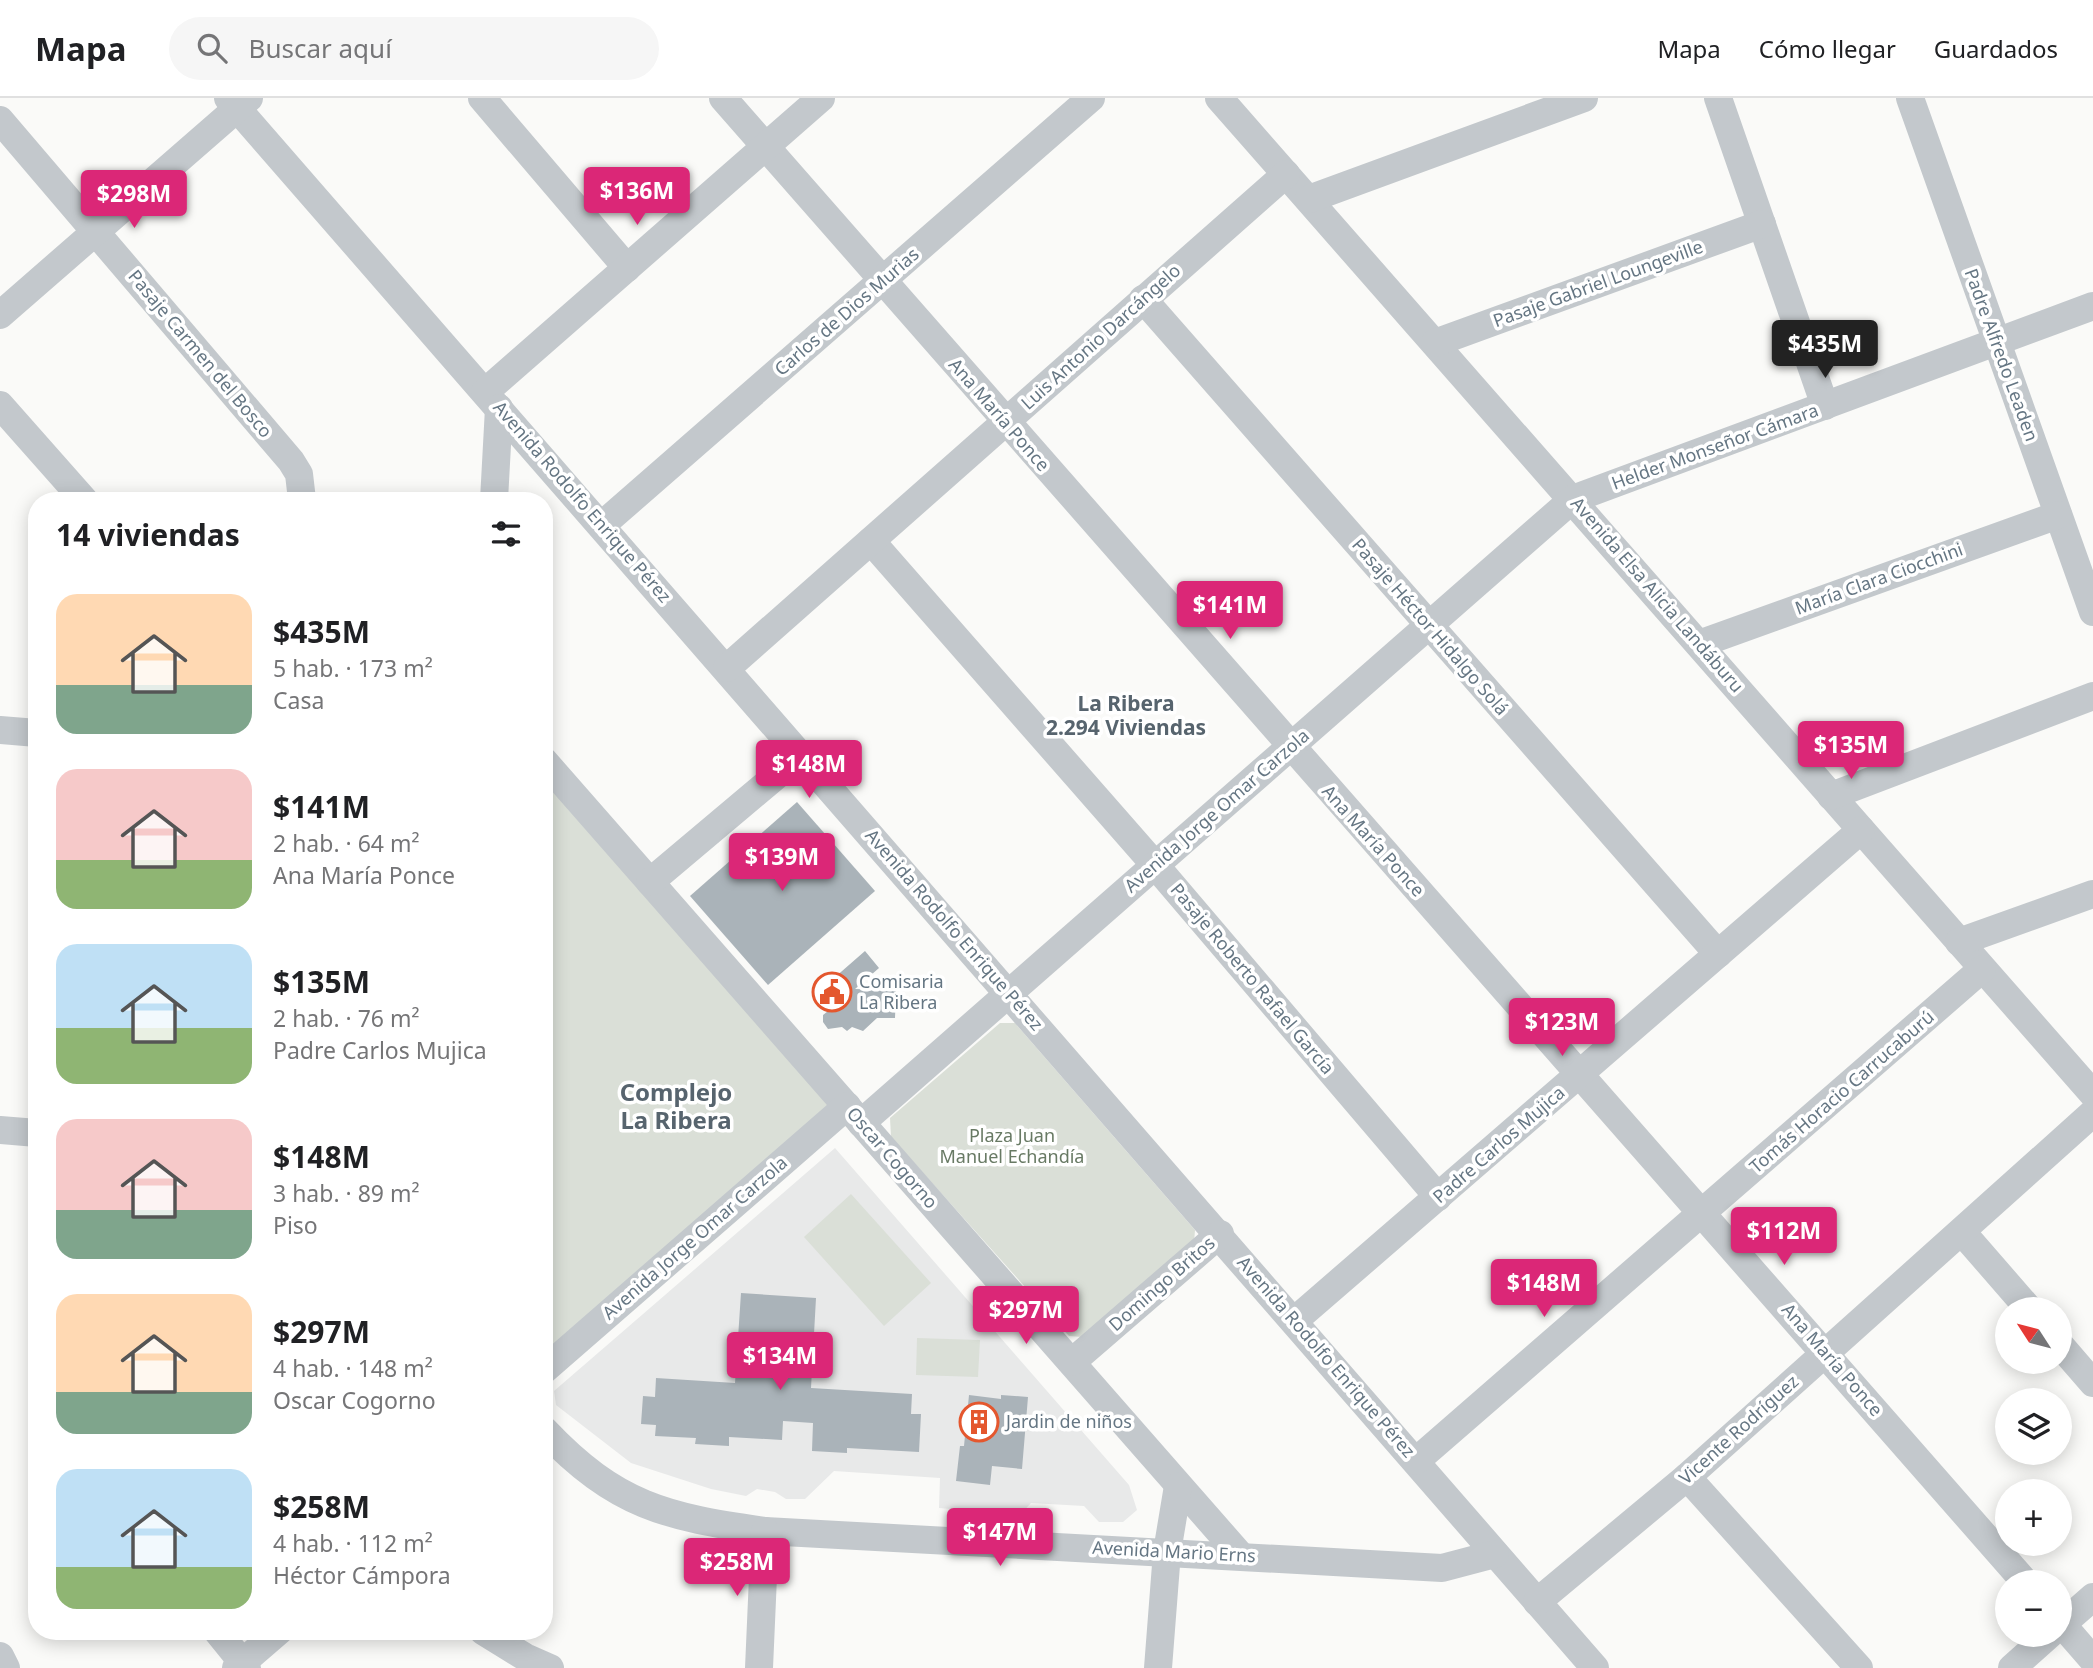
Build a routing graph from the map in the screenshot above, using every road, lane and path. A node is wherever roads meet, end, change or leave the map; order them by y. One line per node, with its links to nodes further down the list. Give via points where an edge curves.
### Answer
1 (482, 98): 17 (street)
2 (723, 98): 12 (street, Ana María Ponce)
3 (821, 98): 12 (street)
4 (1091, 98): 18 (street, Carlos de Dios Murias)
5 (1219, 98): 13 (street, Avenida Elsa Alicia Landáburu)
6 (1584, 98): 10 (street)
7 (1718, 98): 15 (street)
8 (1910, 98): 23 (street, Padre Alfredo Leaden)
9 (238, 101): 16 (street); 24 (street, Avenida Rodolfo Enrique Pérez)
10 (1528, 108): 14 (street)
11 (0, 120): 16 (street, Pasaje Carmen del Bosco)
12 (765, 148): 17 (street); 18 (street, Ana María Ponce)
13 (1286, 174): 14 (street, Avenida Elsa Alicia Landáburu); 19 (street, Luis Antonio Darcángelo)
14 (1309, 199): 22 (street, Avenida Elsa Alicia Landáburu)
15 (1762, 224): 22 (street, Pasaje Gabriel Loungeville); 26 (street)
16 (96, 230): 21 (street); 29 (street, Pasaje Carmen del Bosco, via 290,461 299,474)
17 (627, 268): 24 (street)
18 (882, 282): 27 (street, Ana María Ponce); 33 (street, Carlos de Dios Murias)
19 (1143, 299): 27 (street, Luis Antonio Darcángelo); 36 (street, Pasaje Héctor Hidalgo Solá)
20 (2093, 306): 23 (street, Helder Monseñor Cámara)
21 (0, 315)
22 (1435, 343): 31 (street, Avenida Elsa Alicia Landáburu)
23 (1996, 343): 26 (street, Helder Monseñor Cámara); 32 (street, Padre Alfredo Leaden)
24 (492, 400): 30 (street); 33 (street, Avenida Rodolfo Enrique Pérez)
25 (0, 405): 28 (street)
26 (1825, 406): 31 (street, Helder Monseñor Cámara)
27 (1005, 422): 34 (street, Luis Antonio Darcángelo); 42 (street, Ana María Ponce)
28 (77, 492)
29 (301, 492)
30 (494, 492)
31 (1573, 499): 36 (street, Avenida Jorge Omar Carzola); 37 (street, Avenida Elsa Alicia Landáburu)
32 (2058, 515): 35 (street, Padre Alfredo Leaden); 37 (street, María Clara Ciocchini)
33 (602, 525): 38 (street, Avenida Rodolfo Enrique Pérez)
34 (871, 541): 38 (street, Luis Antonio Darcángelo); 47 (street, Pasaje Roberto Rafael García)
35 (2093, 612)
36 (1429, 625): 42 (street, Avenida Jorge Omar Carzola); 51 (street, Pasaje Héctor Hidalgo Solá)
37 (1699, 644): 45 (street, Avenida Elsa Alicia Landáburu)
38 (727, 668): 43 (street, Avenida Rodolfo Enrique Pérez)
39 (2093, 696): 45 (street)
40 (0, 730): 41 (street)
41 (28, 732)
42 (1290, 747): 47 (street, Avenida Jorge Omar Carzola); 54 (street, Ana María Ponce)
43 (802, 754): 48 (street); 53 (street, Avenida Rodolfo Enrique Pérez)
44 (553, 774): 48 (street, Oscar Cogorno)
45 (1831, 796): 46 (street, Avenida Elsa Alicia Landáburu)
46 (1861, 830): 50 (street, Avenida Elsa Alicia Landáburu); 51 (street, Padre Carlos Mujica)
47 (1155, 865): 53 (street, Avenida Jorge Omar Carzola); 60 (street, Pasaje Roberto Rafael García)
48 (650, 882): 57 (street, Oscar Cogorno)
49 (2093, 894): 50 (street)
50 (1959, 942): 52 (street, Avenida Elsa Alicia Landáburu)
51 (1718, 954): 54 (street, Padre Carlos Mujica)
52 (1982, 969): 55 (street, Avenida Elsa Alicia Landáburu); 61 (street, Tomás Horacio Carrucaburú)
53 (1009, 994): 57 (street, Avenida Jorge Omar Carzola); 63 (street, Avenida Rodolfo Enrique Pérez)
54 (1580, 1074): 60 (street, Padre Carlos Mujica); 61 (street, Ana María Ponce)
55 (2093, 1094)
56 (2093, 1113): 62 (street, Vicente Rodríguez)
57 (854, 1114): 68 (street, Oscar Cogorno); 69 (street, Avenida Jorge Omar Carzola)
58 (0, 1130): 59 (street)
59 (28, 1132)
60 (1438, 1197): 65 (street, Padre Carlos Mujica)
61 (1704, 1214): 66 (street, Ana María Ponce); 72 (street, Tomás Horacio Carrucaburú)
62 (1962, 1232): 64 (street); 66 (street, Vicente Rodríguez)
63 (1220, 1234): 65 (street, Avenida Rodolfo Enrique Pérez); 68 (street, Domingo Britos)
64 (2019, 1297)
65 (1294, 1321): 72 (street, Avenida Rodolfo Enrique Pérez)
66 (1827, 1353): 73 (street, Vicente Rodríguez); 79 (street, Ana María Ponce)
67 (2072, 1359): 70 (street)
68 (1072, 1362): 74 (street, Oscar Cogorno)
69 (553, 1363)
70 (2093, 1383)
71 (553, 1439): 75 (street, Avenida Mario Erns, via 586,1470 657,1511)
72 (1416, 1461): 77 (street, Avenida Rodolfo Enrique Pérez)
73 (1687, 1477): 81 (street, Vicente Rodríguez); 96 (street)
74 (1178, 1486): 76 (street); 78 (street, Oscar Cogorno)
75 (765, 1531): 76 (street, Avenida Mario Erns); 93 (street)
76 (1167, 1552): 78 (street, Avenida Mario Erns); 94 (street)
77 (1495, 1554): 78 (street, Avenida Mario Erns, via 1442,1568); 81 (street, Avenida Rodolfo Enrique Pérez)
78 (1240, 1555)
79 (2015, 1570)
80 (2093, 1597): 82 (street)
81 (1537, 1602): 95 (street, Avenida Rodolfo Enrique Pérez)
82 (2072, 1614)
83 (223, 1640): 90 (street)
84 (269, 1640): 90 (street)
85 (497, 1640): 92 (street)
86 (2072, 1640): 89 (street)
87 (2035, 1647): 97 (street)
88 (0, 1656): 91 (street)
89 (2093, 1660)
90 (242, 1666)
91 (6, 1668)
92 (550, 1668)
93 (759, 1668)
94 (1158, 1668)
95 (1595, 1668)
96 (1858, 1668)
97 (2012, 1668)

